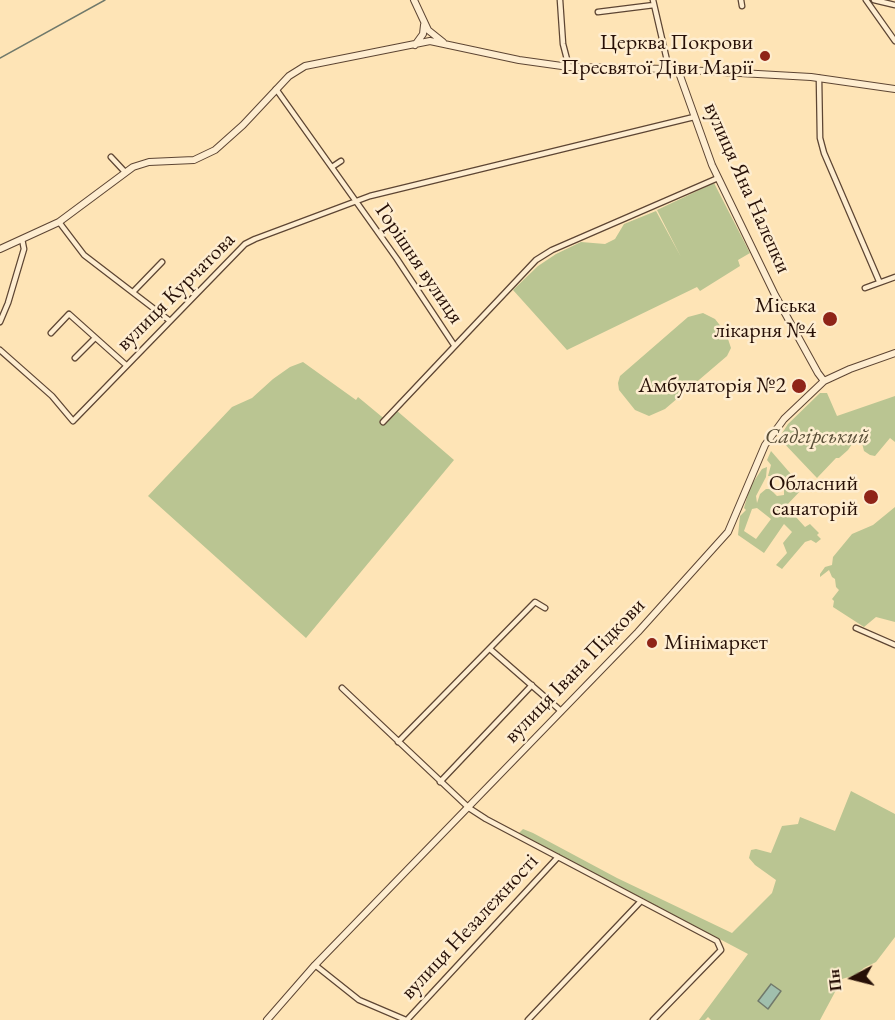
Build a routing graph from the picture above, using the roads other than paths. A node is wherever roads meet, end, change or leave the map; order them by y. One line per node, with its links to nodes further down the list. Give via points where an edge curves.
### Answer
1 (414, 0): 8 (street)
2 (560, 0): 12 (street)
3 (866, 0): 9 (street)
4 (874, 0): 6 (street)
5 (654, 3): 7 (street); 13 (street)
6 (895, 6)
7 (598, 12)
8 (424, 21): 10 (street, via 431,34); 11 (street, via 423,34)
9 (895, 41)
10 (446, 44): 11 (street, via 430,41); 12 (street)
11 (414, 45): 16 (street, via 305,66)
12 (569, 67): 13 (street)
13 (669, 69): 14 (street)
14 (678, 70): 15 (street); 18 (street, вулиця Яна Налепки)
15 (819, 78): 17 (street); 30 (street, via 824,153)
16 (276, 89): 21 (street, Горішня вулиця); 22 (street, via 243,125 205,156 149,162)
17 (895, 89)
18 (694, 117): 23 (street, вулиця Яна Налепки); 24 (street, вулиця Курчатова)
19 (111, 157): 22 (street)
20 (341, 161): 21 (street)
21 (332, 167): 24 (street, Горішня вулиця)
22 (125, 172): 25 (street)
23 (718, 178): 37 (street, via 536,260); 42 (street, вулиця Яна Налепки, via 775,295)
24 (356, 201): 33 (street, вулиця Курчатова, via 245,244); 37 (street, Горішня вулиця)
25 (59, 222): 26 (street); 32 (street, via 84,255)
26 (22, 239): 27 (street); 34 (street, via 24,249)
27 (0, 249)
28 (162, 262): 32 (street)
29 (895, 277): 30 (street)
30 (879, 281): 31 (street)
31 (865, 288)
32 (133, 292): 33 (street)
33 (170, 321): 41 (street, вулиця Курчатова)
34 (0, 322)
35 (51, 333): 36 (street, via 69,314)
36 (95, 338): 40 (street); 41 (street)
37 (454, 345): 43 (street)
38 (0, 351): 41 (street, вулиця Курчатова, via 52,396 73,422)
39 (895, 353): 42 (street, вулиця Івана Підкови)
40 (75, 358)
41 (126, 365)
42 (824, 381): 50 (street, вулиця Івана Підкови, via 784,419 765,445 729,532)
43 (383, 422)
44 (545, 608): 47 (street, via 536,602)
45 (856, 628): 46 (street)
46 (895, 645)
47 (490, 649): 48 (street); 51 (street)
48 (532, 685): 50 (street); 52 (street)
49 (342, 688): 51 (street)
50 (561, 711): 53 (street, вулиця Івана Підкови)
51 (398, 742): 52 (street)
52 (440, 782): 53 (street)
53 (469, 808): 54 (street); 56 (street, вулиця Івана Підкови)
54 (558, 857): 55 (street); 58 (street, вулиця Незалежності)
55 (641, 901): 59 (street); 60 (street, via 717,941 721,950)
56 (315, 965): 57 (street, вулиця Івана Підкови); 58 (street, via 359,1000)
57 (267, 1020)
58 (406, 1020)
59 (528, 1020)
60 (653, 1020)

